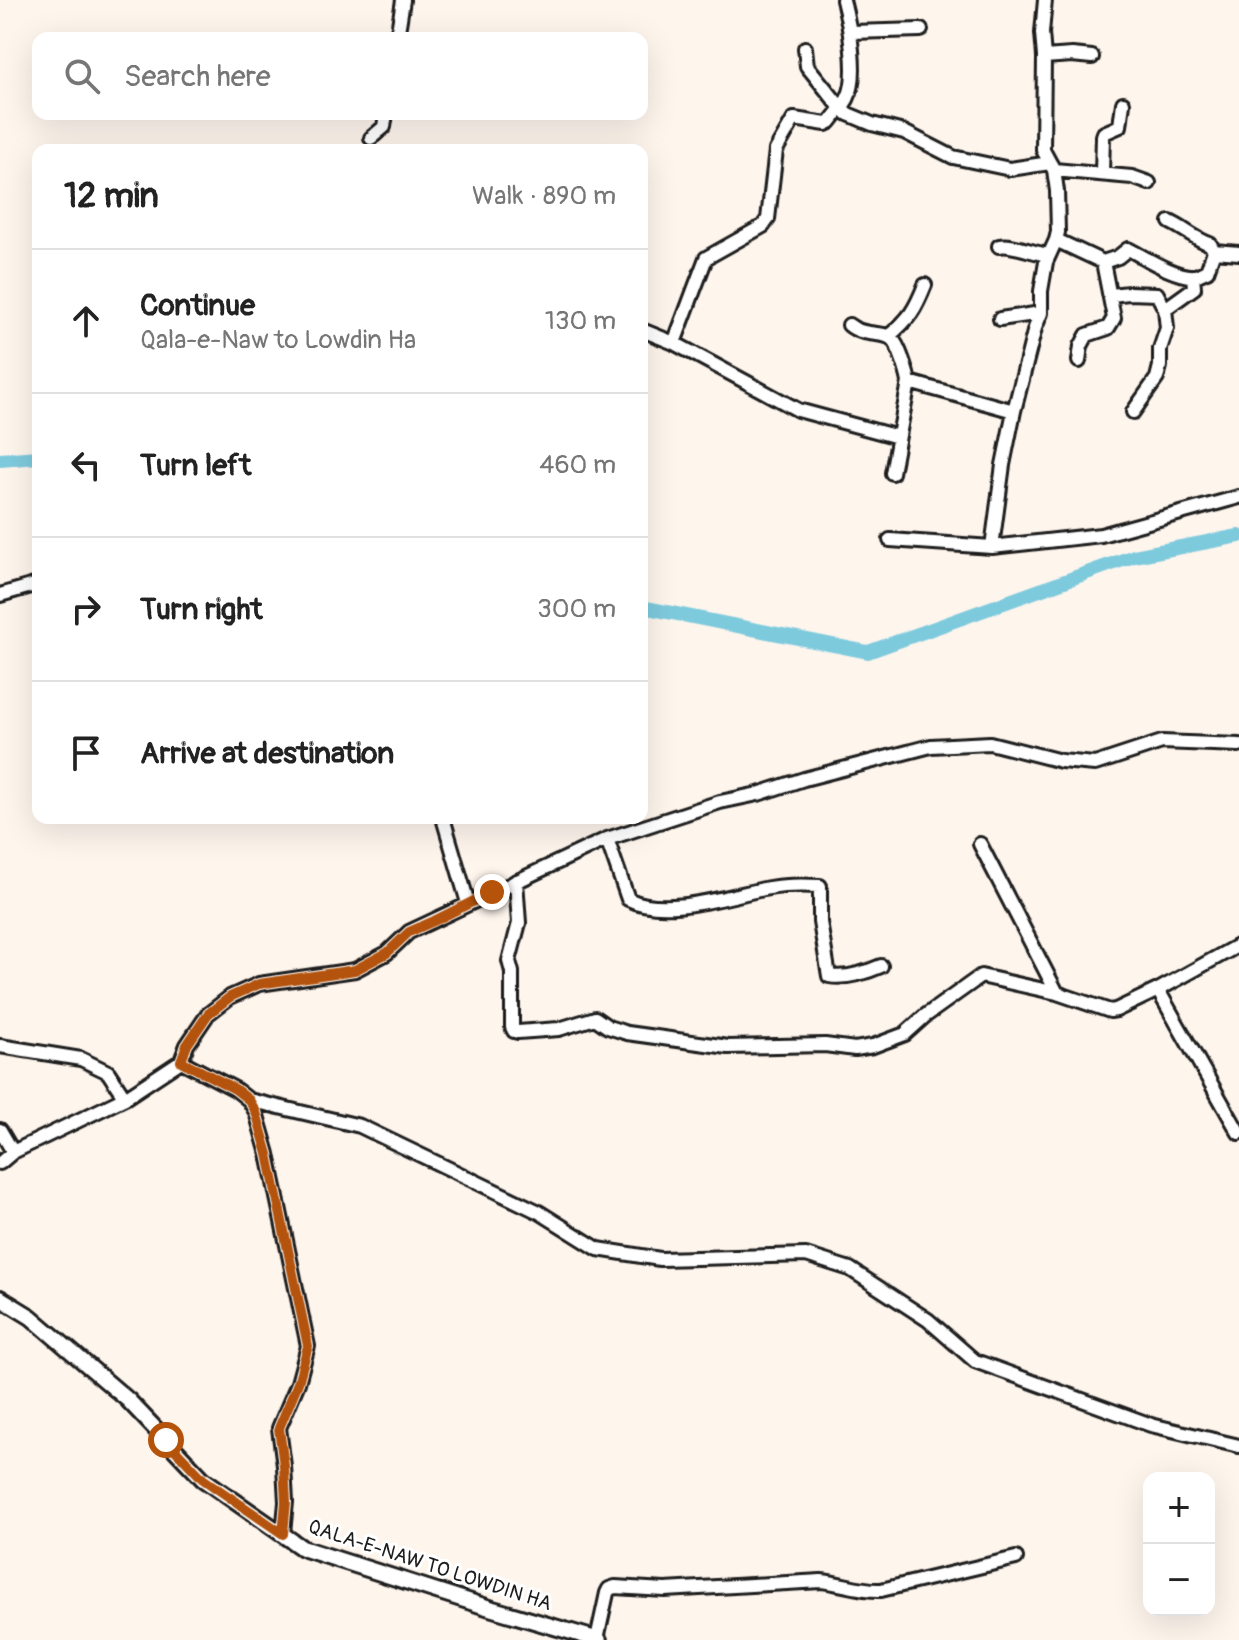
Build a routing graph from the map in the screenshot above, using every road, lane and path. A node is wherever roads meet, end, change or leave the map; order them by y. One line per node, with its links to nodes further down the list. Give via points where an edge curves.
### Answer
1 (403, 0): 5 (street)
2 (843, 0): 6 (street)
3 (1045, 0): 8 (street)
4 (921, 30): 6 (street)
5 (398, 32)
6 (851, 32): 11 (street, via 852,83)
7 (805, 48): 11 (street, via 807,66)
8 (1044, 57): 9 (street); 14 (street, via 1043,150)
9 (1092, 57)
10 (1123, 103): 15 (street, via 1120,126 1103,136)
11 (841, 108): 14 (street, via 953,157 1010,169); 33 (street, via 826,124 794,119 776,150 768,219 706,258)
12 (385, 120): 13 (street)
13 (371, 138)
14 (1052, 166): 15 (street); 18 (street)
15 (1102, 173): 16 (street)
16 (1149, 183)
17 (1170, 222): 20 (street)
18 (1056, 240): 22 (street); 23 (street)
19 (999, 246): 22 (street)
20 (1214, 251): 21 (street); 24 (street, via 1207,271)
21 (1239, 253)
22 (1049, 255): 28 (street)
23 (1103, 262): 24 (street, via 1128,249); 26 (street)
24 (1193, 276): 27 (street, via 1194,288)
25 (925, 285): 32 (street, via 916,308)
26 (1111, 295): 27 (street, via 1157,294); 34 (street, via 1114,318 1108,328 1087,335)
27 (1165, 309): 37 (street, via 1167,328 1157,378)
28 (1041, 313): 29 (street); 36 (street)
29 (1000, 319)
30 (849, 325): 32 (street)
31 (648, 332): 33 (street)
32 (889, 336): 35 (street)
33 (674, 343): 38 (street, via 798,410)
34 (1079, 361)
35 (909, 382): 36 (street); 38 (street)
36 (1014, 411): 42 (street)
37 (1133, 412)
38 (898, 437): 39 (street)
39 (892, 473)
40 (1239, 497): 42 (street, via 1101,535)
41 (890, 540): 42 (street)
42 (992, 547)
43 (32, 586): 44 (street)
44 (0, 595)
45 (1239, 745): 47 (street, via 1162,742 1095,764 990,743 931,746 720,802)
46 (445, 824): 50 (street)
47 (607, 839): 49 (street); 52 (street, via 628,899 640,905 691,905 772,887 820,886 829,976 858,975)
48 (980, 844): 54 (street)
49 (516, 881): 50 (street); 54 (street, via 519,923 509,961 512,1027 518,1032 559,1029 595,1018 627,1033 728,1047 855,1049 905,1034 981,976)
50 (468, 903): 56 (street, via 409,932 387,953 355,970 259,984 230,997 208,1014)
51 (1238, 948): 53 (street)
52 (881, 966)
53 (1158, 990): 54 (street, via 1110,1011); 60 (street)
54 (1057, 993)
55 (0, 1046): 57 (street, via 81,1059 108,1072)
56 (181, 1061): 57 (street); 58 (street)
57 (125, 1098): 61 (street)
58 (249, 1100): 64 (street, via 360,1126 539,1212 598,1249 660,1259 806,1255 850,1269 928,1320 975,1361 1151,1425); 65 (street, via 268,1154 308,1346 279,1428 286,1502)
59 (0, 1130): 61 (street)
60 (1239, 1133)
61 (13, 1152): 62 (street)
62 (0, 1163)
63 (0, 1298): 65 (main road, QALA-E-NAW TO LOWDIN HA, via 31,1317 128,1400 203,1479)
64 (1239, 1446)
65 (283, 1534): 67 (main road, QALA-E-NAW TO LOWDIN HA, via 302,1548)
66 (1016, 1558): 67 (street, via 881,1590 821,1581 665,1590 615,1587 607,1593)
67 (598, 1640)

